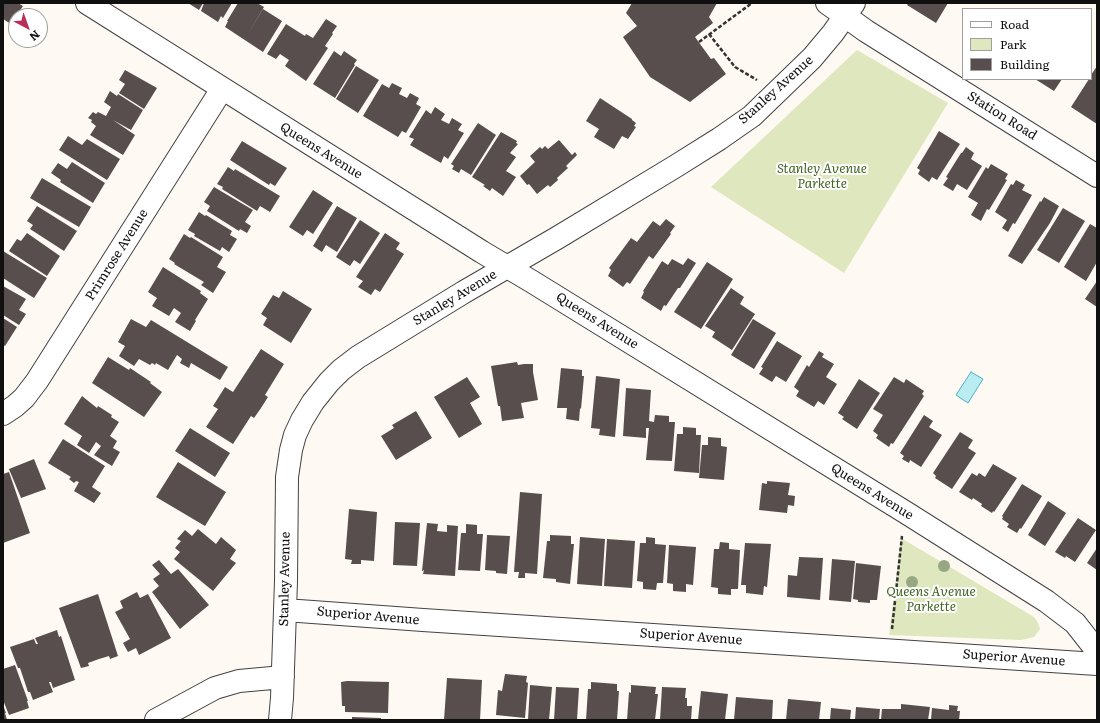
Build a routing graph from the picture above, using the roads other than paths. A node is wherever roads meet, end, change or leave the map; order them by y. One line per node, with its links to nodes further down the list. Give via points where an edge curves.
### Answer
1 (87, 3): 4 (street, Queens Avenue)
2 (827, 3): 3 (street, Station Road)
3 (850, 10): 5 (street, Station Road); 6 (street, Stanley Avenue, via 812,58 752,116 719,139)
4 (222, 88): 6 (street, Queens Avenue); 7 (street, Primrose Avenue, via 37,381 24,398)
5 (1097, 176)
6 (507, 267): 8 (street, Stanley Avenue, via 358,357 341,370 313,402 295,435 287,477); 9 (street, Queens Avenue, via 1046,601 1075,623)
7 (3, 414)
8 (285, 610): 10 (street, Superior Avenue); 11 (street, Stanley Avenue)
9 (1097, 651)
10 (1097, 664)
11 (283, 677): 12 (street, via 239,681 215,688); 13 (street, Stanley Avenue)
12 (156, 720)
13 (280, 720)

